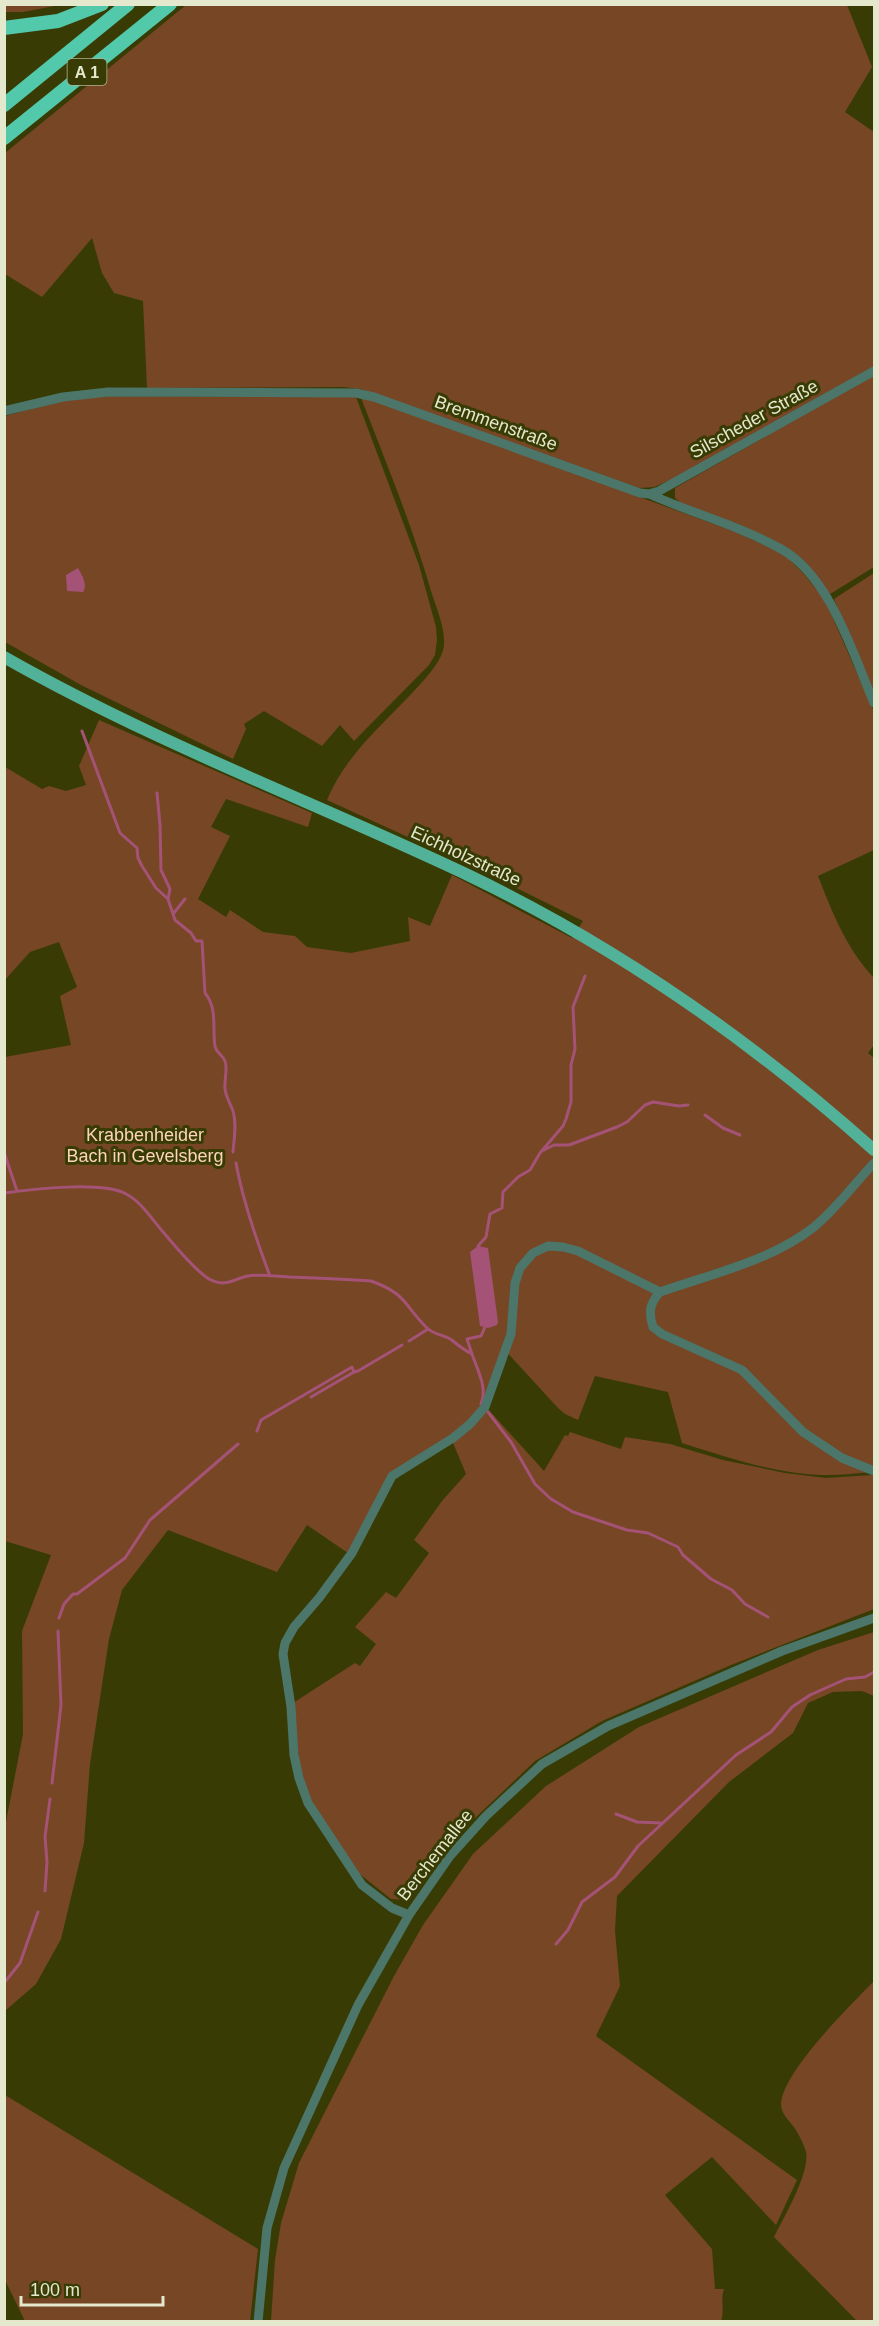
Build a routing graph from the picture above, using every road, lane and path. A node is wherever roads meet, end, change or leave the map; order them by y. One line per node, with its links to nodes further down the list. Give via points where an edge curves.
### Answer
1 (102, 4): 4 (highway, via 58,21)
2 (128, 4): 5 (highway, A 1)
3 (170, 4): 6 (highway, A 1)
4 (4, 27)
5 (4, 105)
6 (4, 138)
7 (874, 371): 9 (street, Silscheder Straße)
8 (5, 409): 9 (street, Bremmenstraße, via 108,392 356,393)
9 (649, 494): 11 (street, Bremmenstraße, via 789,554 829,599)
10 (4, 657): 12 (main road, Eichholzstraße, via 118,718 470,876 548,916 697,1008 793,1080)
11 (874, 703)
12 (874, 1149)
13 (872, 1165): 14 (street, via 831,1211 790,1243)
14 (660, 1292): 15 (street, via 650,1310 653,1327 670,1339 742,1370 803,1432 842,1458); 17 (street, via 563,1246 533,1252 520,1268 515,1283 511,1334 485,1407 453,1438 392,1476 352,1553 285,1643 294,1755 308,1803 362,1885)
15 (874, 1471)
16 (874, 1618): 17 (street, Berchemallee, via 782,1651 608,1726 542,1764 450,1856)
17 (409, 1915): 18 (street, Berchemallee, via 358,2005 284,2168 267,2228)
18 (258, 2322)

